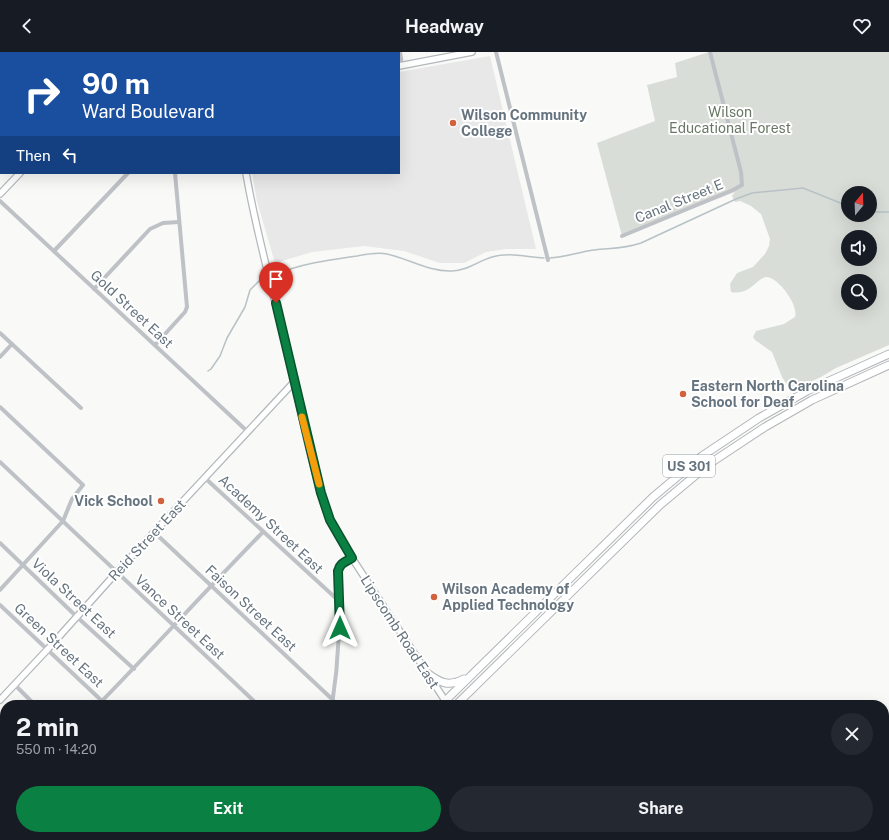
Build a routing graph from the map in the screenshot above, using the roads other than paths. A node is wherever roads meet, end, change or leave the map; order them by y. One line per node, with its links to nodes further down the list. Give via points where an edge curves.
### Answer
1 (400, 52): 5 (street)
2 (472, 52): 5 (main road)
3 (496, 52): 15 (street)
4 (710, 52): 13 (street, Canal Street E, via 741,172 742,185)
5 (401, 66)
6 (19, 174): 10 (main road)
7 (127, 174): 14 (street)
8 (175, 174): 12 (street)
9 (246, 174): 23 (main road, Lipscomb Road East, via 257,230)
10 (0, 194)
11 (0, 201): 14 (street, Gold Street East)
12 (179, 222): 16 (street, via 162,223 150,229); 19 (street, via 187,307)
13 (622, 236)
14 (54, 251): 16 (street, Gold Street East)
15 (548, 260)
16 (94, 289): 19 (street, Gold Street East)
17 (0, 333): 18 (street)
18 (12, 344): 21 (street); 25 (street)
19 (155, 345): 26 (street, Gold Street East)
20 (889, 354): 45 (highway, US 301, via 807,391 759,418 702,456 653,497)
21 (0, 357)
22 (889, 365): 56 (highway, US 301, via 812,400 709,464 660,504)
23 (294, 382): 26 (main road, Reid Street East); 33 (main road, Lipscomb Road East, via 326,506 336,531)
24 (0, 407): 29 (street, via 83,485 72,499)
25 (81, 408)
26 (248, 432): 28 (main road, Reid Street East)
27 (0, 462): 29 (street, Vance Street East)
28 (205, 478): 30 (main road, Reid Street East); 31 (street, Academy Street East)
29 (63, 521): 34 (street); 35 (street, Vance Street East)
30 (154, 532): 35 (main road, Reid Street East); 36 (street, Faison Street East)
31 (263, 532): 36 (street); 38 (street, Academy Street East)
32 (0, 543): 34 (street, Viola Street East)
33 (352, 558): 38 (street, via 339,567); 44 (main road, Lipscomb Road East)
34 (22, 565): 37 (street); 40 (street, Viola Street East)
35 (117, 572): 40 (main road, Reid Street East); 41 (street, Vance Street East)
36 (210, 585): 41 (street); 52 (street, Faison Street East)
37 (0, 590)
38 (340, 602): 53 (street, via 338,655)
39 (0, 605): 42 (street, Green Street East)
40 (77, 617): 42 (main road, Reid Street East); 43 (street, Viola Street East)
41 (173, 626): 43 (street); 51 (street, Vance Street East)
42 (47, 650): 46 (main road, Reid Street East); 49 (street, Green Street East)
43 (134, 669): 50 (street)
44 (427, 673): 45 (highway, via 447,684 455,684); 54 (main road, Lipscomb Road East)
45 (470, 676): 55 (highway, US 301)
46 (15, 685): 47 (main road, Reid Street East); 48 (street)
47 (0, 700)
48 (29, 700)
49 (101, 700)
50 (103, 700)
51 (253, 700)
52 (329, 700)
53 (332, 700)
54 (443, 700)
55 (449, 700)
56 (461, 700)

